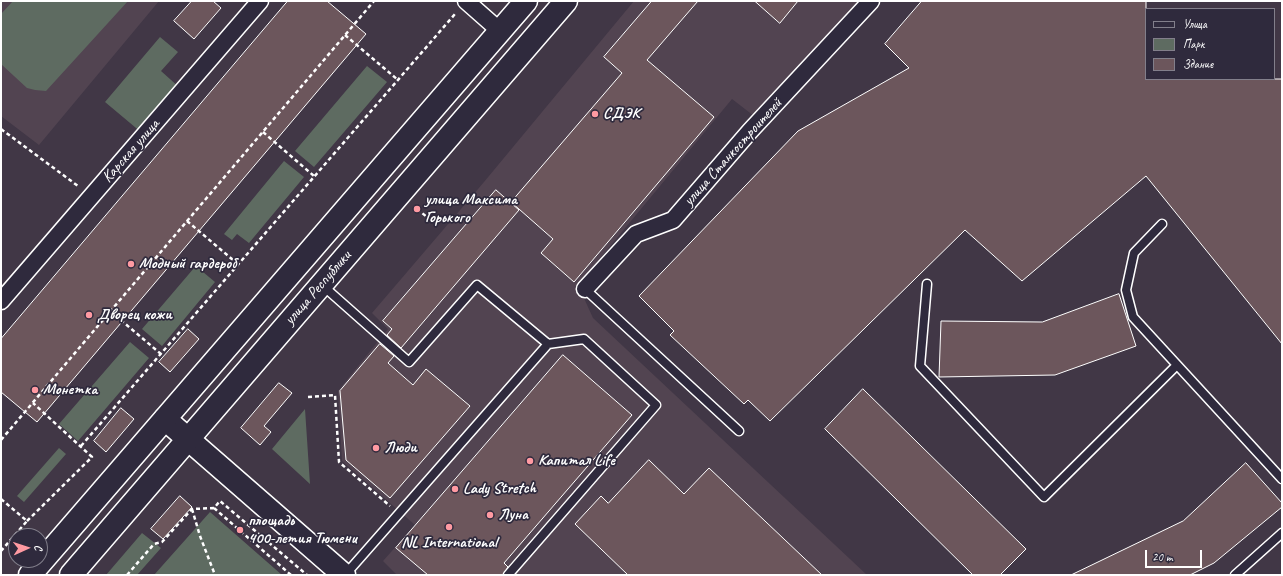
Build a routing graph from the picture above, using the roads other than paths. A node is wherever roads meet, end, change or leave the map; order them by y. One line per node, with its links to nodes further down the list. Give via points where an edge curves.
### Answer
1 (260, 1): 11 (street, Карская улица)
2 (466, 1): 6 (street)
3 (526, 1): 6 (main road, улица Республики)
4 (566, 1): 8 (main road, улица Республики)
5 (871, 1): 10 (street, улица Станкостроителей, via 750,131 673,220 636,234)
6 (500, 31): 14 (main road, улица Республики)
7 (1162, 224): 13 (lane, via 1134,253 1126,290 1133,317)
8 (322, 284): 12 (lane, via 409,362 478,285); 16 (main road, улица Республики)
9 (927, 284): 13 (lane, via 920,366 1044,497)
10 (585, 289): 15 (lane)
11 (1, 300)
12 (548, 344): 21 (lane); 22 (lane, via 584,339 656,405)
13 (1178, 365): 17 (lane)
14 (165, 419): 16 (main road); 19 (main road, улица Республики)
15 (739, 431)
16 (189, 438): 20 (main road, улица Республики); 21 (main road)
17 (1282, 479)
18 (1282, 533): 23 (lane)
19 (30, 575)
20 (71, 575)
21 (345, 575)
22 (508, 575)
23 (1235, 575)

